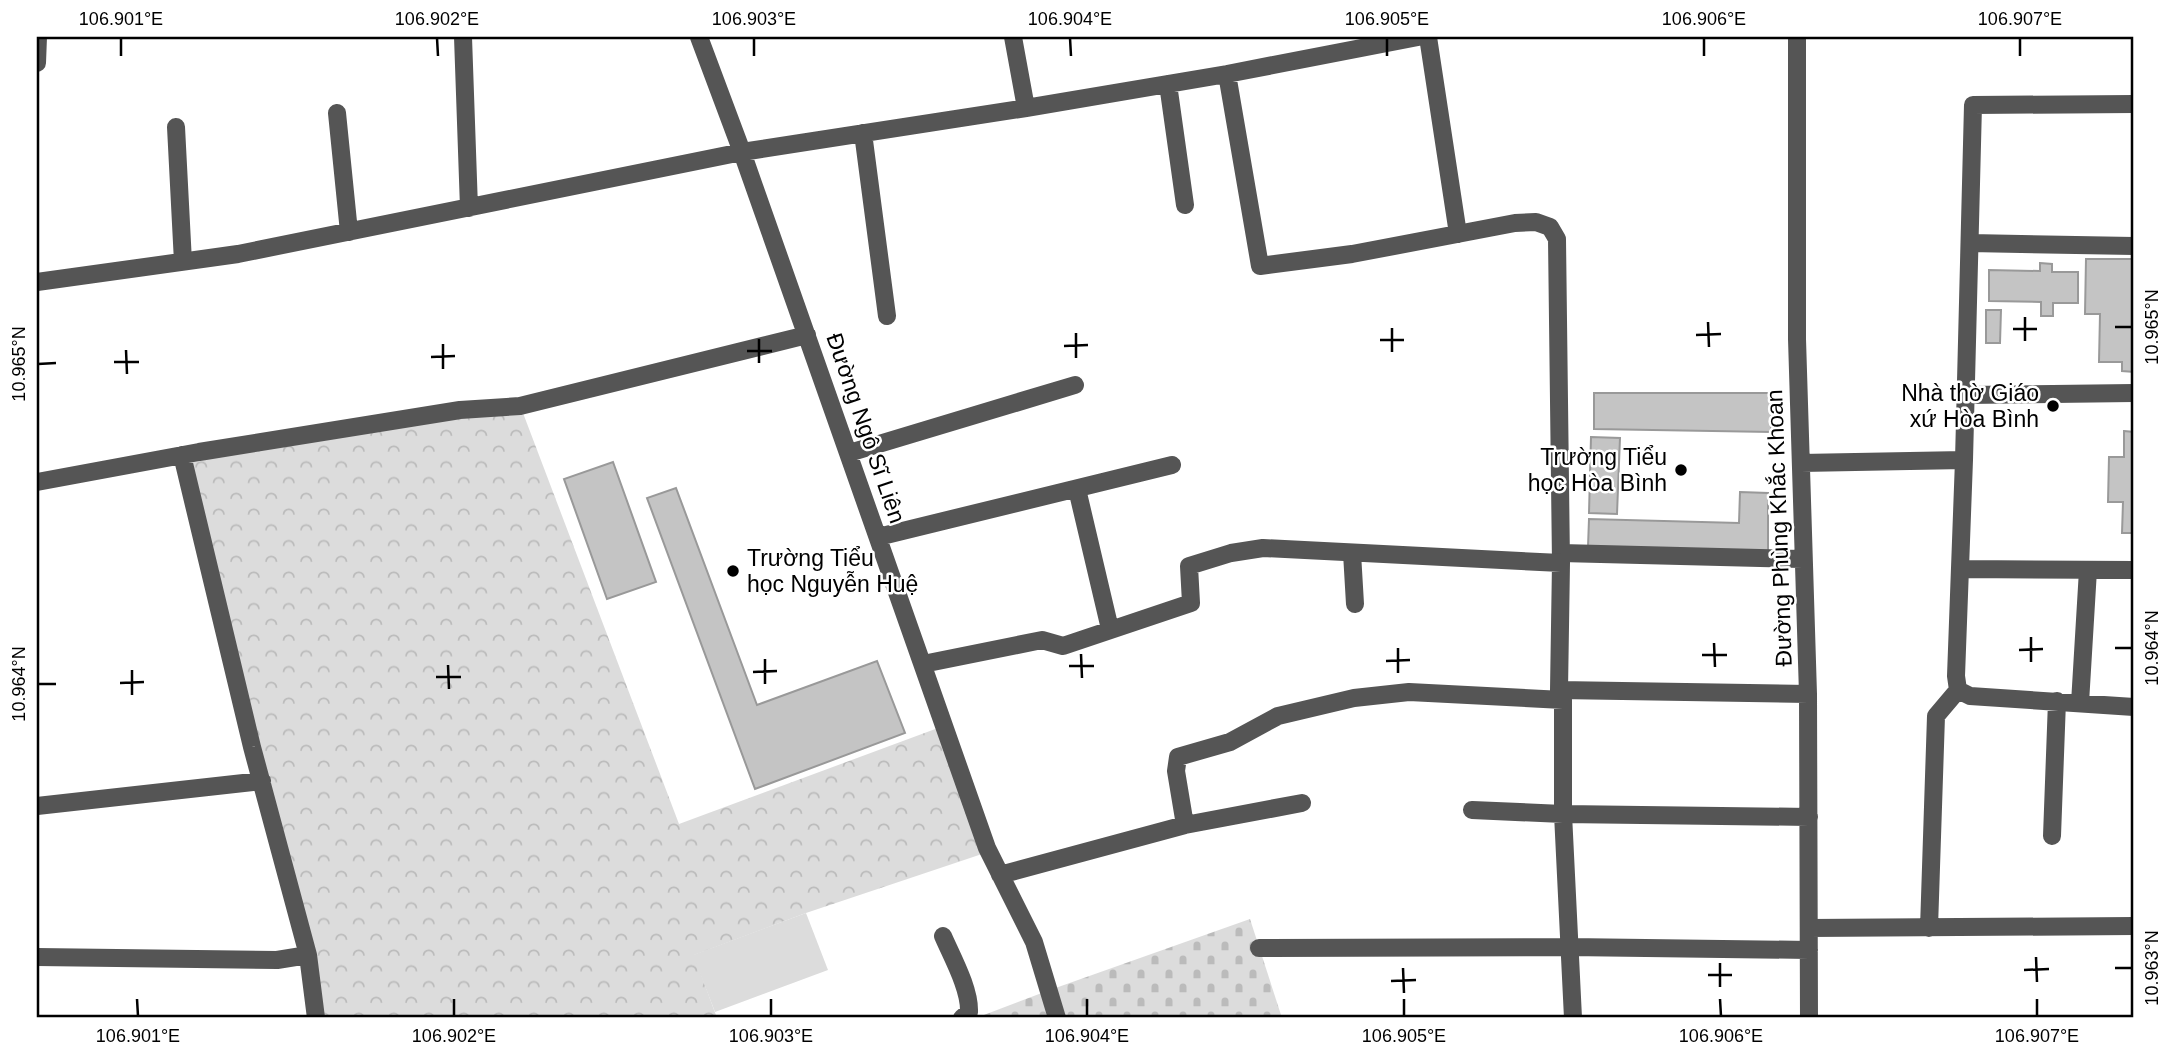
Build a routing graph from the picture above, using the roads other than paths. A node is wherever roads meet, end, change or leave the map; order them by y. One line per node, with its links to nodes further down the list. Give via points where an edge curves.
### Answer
1 (38, 37): 9 (street)
2 (463, 37): 19 (street)
3 (699, 37): 17 (street, Đường Ngô Sĩ Liên)
4 (1013, 37): 13 (street)
5 (1418, 37): 8 (street)
6 (1428, 37): 21 (street)
7 (1797, 37): 34 (street, Đường Phùng Khắc Khoan)
8 (1373, 40): 10 (street)
9 (37, 63)
10 (1227, 75): 11 (street); 21 (street, via 1260,267)
11 (1168, 85): 13 (street); 18 (street)
12 (2134, 104): 22 (street, via 1973,105)
13 (1026, 108): 16 (street)
14 (337, 113): 20 (street)
15 (176, 127): 24 (street)
16 (863, 133): 17 (street); 26 (street)
17 (743, 152): 19 (street); 27 (street, Đường Ngô Sĩ Liên)
18 (1185, 205)
19 (469, 208): 20 (street)
20 (349, 232): 24 (street)
21 (1458, 234): 40 (street, via 1536,222 1550,227 1557,239)
22 (1970, 243): 23 (street); 30 (street)
23 (2134, 246)
24 (183, 262): 25 (street)
25 (37, 282)
26 (887, 316)
27 (807, 335): 31 (street, Đường Ngô Sĩ Liên); 32 (street, via 520,406 460,410)
28 (1076, 385): 31 (street)
29 (2134, 393): 30 (street)
30 (1965, 396): 33 (street)
31 (849, 453): 38 (street, Đường Ngô Sĩ Liên)
32 (182, 455): 36 (street); 54 (street)
33 (1964, 460): 34 (street); 42 (street)
34 (1801, 463): 41 (street, Đường Phùng Khắc Khoan)
35 (1172, 465): 37 (street)
36 (37, 482)
37 (1077, 489): 38 (street); 46 (street)
38 (878, 537): 47 (street, Đường Ngô Sĩ Liên)
39 (1352, 552): 40 (street); 45 (street); 46 (street, via 1263,548 1189,566 1191,603)
40 (1561, 558): 41 (street); 50 (street)
41 (1803, 559): 49 (street, Đường Phùng Khắc Khoan)
42 (1960, 569): 43 (street); 48 (street)
43 (2088, 569): 44 (street); 52 (street)
44 (2134, 570)
45 (1355, 604)
46 (1110, 629): 47 (street, via 1063,646 1042,640)
47 (923, 664): 62 (street, Đường Ngô Sĩ Liên)
48 (1958, 690): 51 (street, via 1969,696); 65 (street, via 1936,716)
49 (1808, 694): 50 (street); 59 (street, Đường Phùng Khắc Khoan)
50 (1561, 695): 58 (street); 60 (street, via 1409,692 1354,698 1279,716 1230,742 1178,757)
51 (2057, 701): 52 (street); 61 (street)
52 (2080, 703): 53 (street)
53 (2134, 706)
54 (261, 781): 56 (street); 70 (street)
55 (1302, 803): 60 (street)
56 (37, 806)
57 (1472, 810): 58 (street)
58 (1563, 814): 59 (street); 67 (street)
59 (1809, 817): 64 (street, Đường Phùng Khắc Khoan)
60 (1185, 825): 62 (street)
61 (2052, 836)
62 (1000, 875): 74 (street, Đường Ngô Sĩ Liên, via 1034,942)
63 (2134, 926): 65 (street)
64 (1809, 928): 65 (street); 69 (street, Đường Phùng Khắc Khoan)
65 (1929, 928)
66 (943, 936): 73 (street, via 970,1008)
67 (1569, 947): 68 (street); 69 (street); 75 (street)
68 (1259, 948)
69 (1809, 950): 76 (street, Đường Phùng Khắc Khoan)
70 (308, 955): 71 (street, via 277,960); 72 (street)
71 (37, 957)
72 (316, 1018)
73 (962, 1018)
74 (1057, 1018)
75 (1573, 1018)
76 (1809, 1018)

